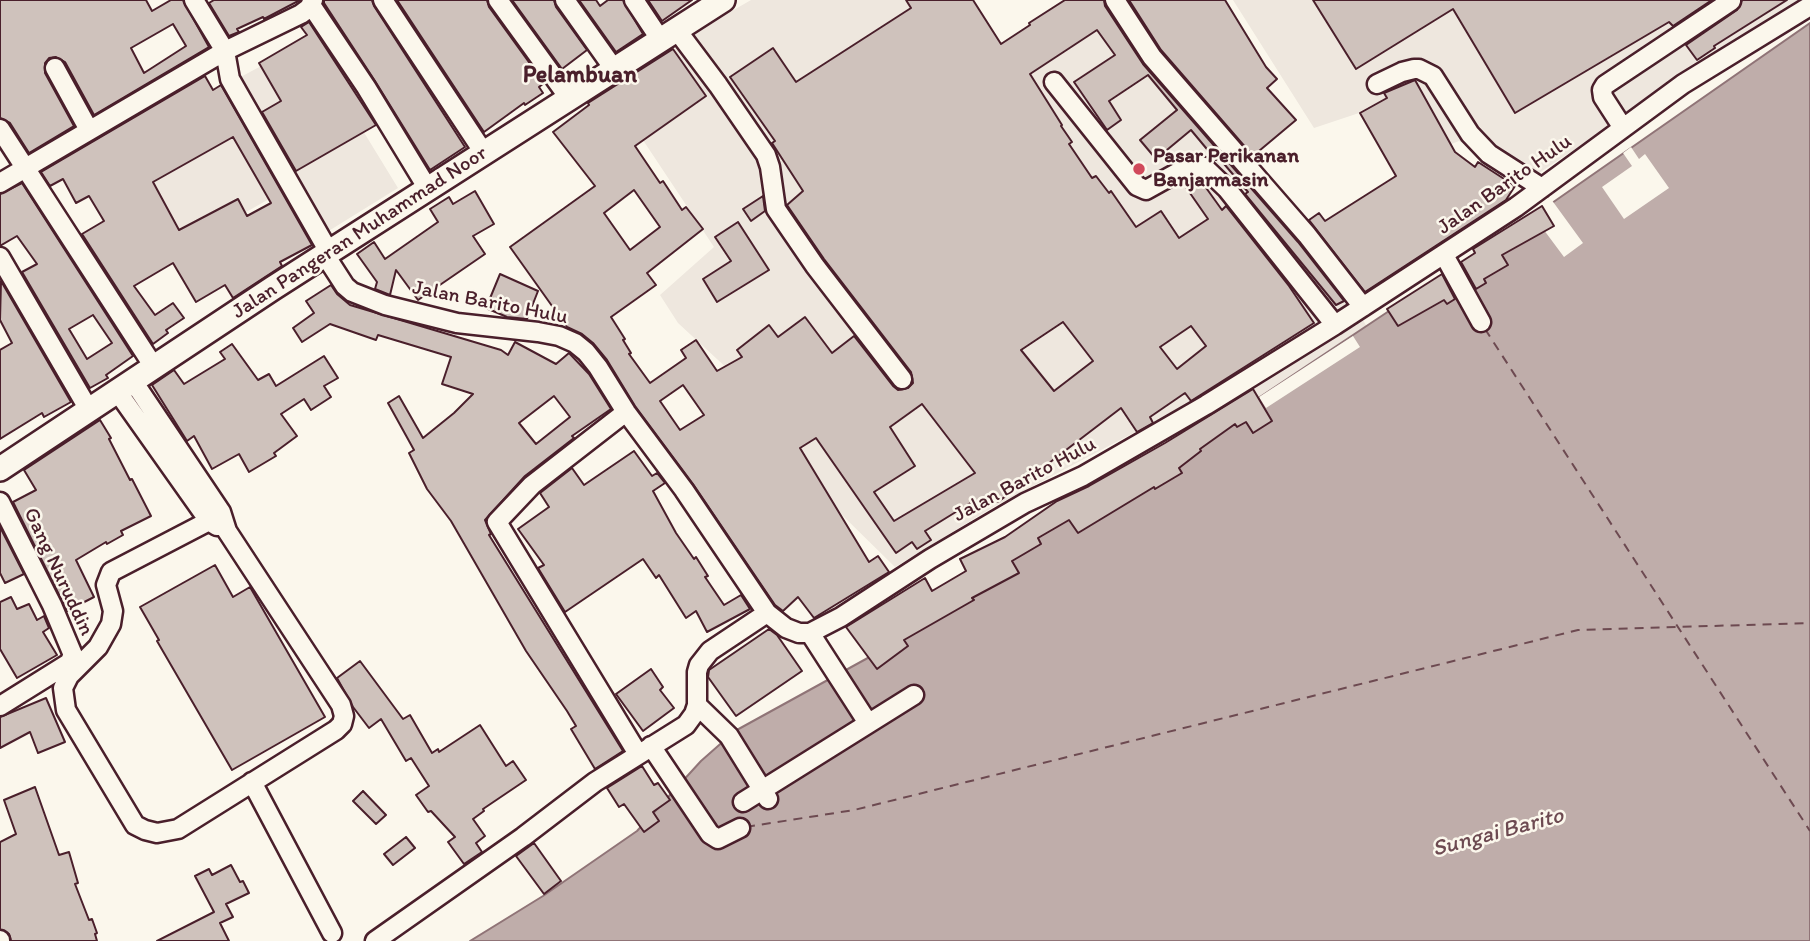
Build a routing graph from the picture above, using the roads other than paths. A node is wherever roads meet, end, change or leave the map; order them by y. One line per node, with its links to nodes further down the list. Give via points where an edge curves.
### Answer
1 (194, 0): 13 (street, Jalan Barito Hulu)
2 (383, 0): 22 (street)
3 (498, 0): 18 (street)
4 (565, 0): 15 (street)
5 (634, 0): 12 (street)
6 (723, 0): 10 (main road, Jalan Pangeran Muhammad Noor)
7 (1115, 0): 30 (street, via 1152,57 1307,235)
8 (1731, 1): 19 (street, via 1605,85 1603,97)
9 (312, 3): 13 (street, via 301,14); 25 (street)
10 (697, 6): 12 (main road, Jalan Pangeran Muhammad Noor)
11 (1810, 6): 19 (street, Jalan Barito Hulu, via 1693,77)
12 (668, 34): 15 (main road, Jalan Pangeran Muhammad Noor); 34 (street, via 718,85 766,155 776,209)
13 (225, 51): 21 (street); 27 (street, Jalan Barito Hulu, via 230,79)
14 (55, 68): 21 (street)
15 (614, 69): 18 (main road, Jalan Pangeran Muhammad Noor)
16 (1054, 82): 32 (street, via 1137,186 1146,190 1191,165 1204,167 1227,188)
17 (1377, 85): 26 (street, via 1414,69 1433,76 1470,134 1489,154)
18 (569, 99): 22 (main road, Jalan Pangeran Muhammad Noor)
19 (1623, 128): 26 (street, Jalan Barito Hulu)
20 (0, 129): 23 (street)
21 (89, 130): 23 (street)
22 (484, 153): 25 (main road, Jalan Pangeran Muhammad Noor)
23 (26, 169): 24 (street); 33 (street)
24 (0, 183)
25 (428, 188): 27 (main road, Jalan Pangeran Muhammad Noor)
26 (1542, 188): 28 (street, Jalan Barito Hulu)
27 (327, 253): 33 (main road, Jalan Pangeran Muhammad Noor); 37 (street, Jalan Barito Hulu, via 345,286 385,305 457,323 559,336 575,343 598,367)
28 (1444, 255): 30 (street, Jalan Barito Hulu); 31 (street)
29 (0, 257): 36 (street)
30 (1363, 307): 32 (street, Jalan Barito Hulu)
31 (1481, 323)
32 (1335, 325): 42 (street, Jalan Barito Hulu, via 1206,405 1083,476 1013,510)
33 (154, 367): 35 (main road, Jalan Pangeran Muhammad Noor)
34 (902, 379)
35 (125, 386): 36 (main road, Jalan Pangeran Muhammad Noor); 40 (street)
36 (89, 410): 38 (main road, Jalan Pangeran Muhammad Noor)
37 (626, 412): 41 (street, Jalan Barito Hulu); 47 (street, via 532,485 497,522)
38 (0, 469)
39 (0, 502): 45 (street, Gang Nuruddin, via 73,655 69,663)
40 (215, 517): 48 (street, via 344,716 336,730); 48 (street, via 111,572 106,585 113,611 111,624 98,647 69,676 64,698 66,710 135,825 145,831 178,828)
41 (766, 613): 42 (street, Jalan Barito Hulu, via 786,628); 44 (street, via 710,651 699,665)
42 (810, 633): 46 (street)
43 (914, 695): 46 (street)
44 (697, 705): 47 (street, via 686,725); 49 (street, via 729,736)
45 (0, 706)
46 (868, 723): 49 (street)
47 (645, 750): 51 (street, via 710,834 718,839); 53 (street)
48 (252, 782): 52 (street)
49 (765, 794): 50 (street)
50 (743, 802)
51 (740, 828)
52 (332, 933)
53 (375, 941)

